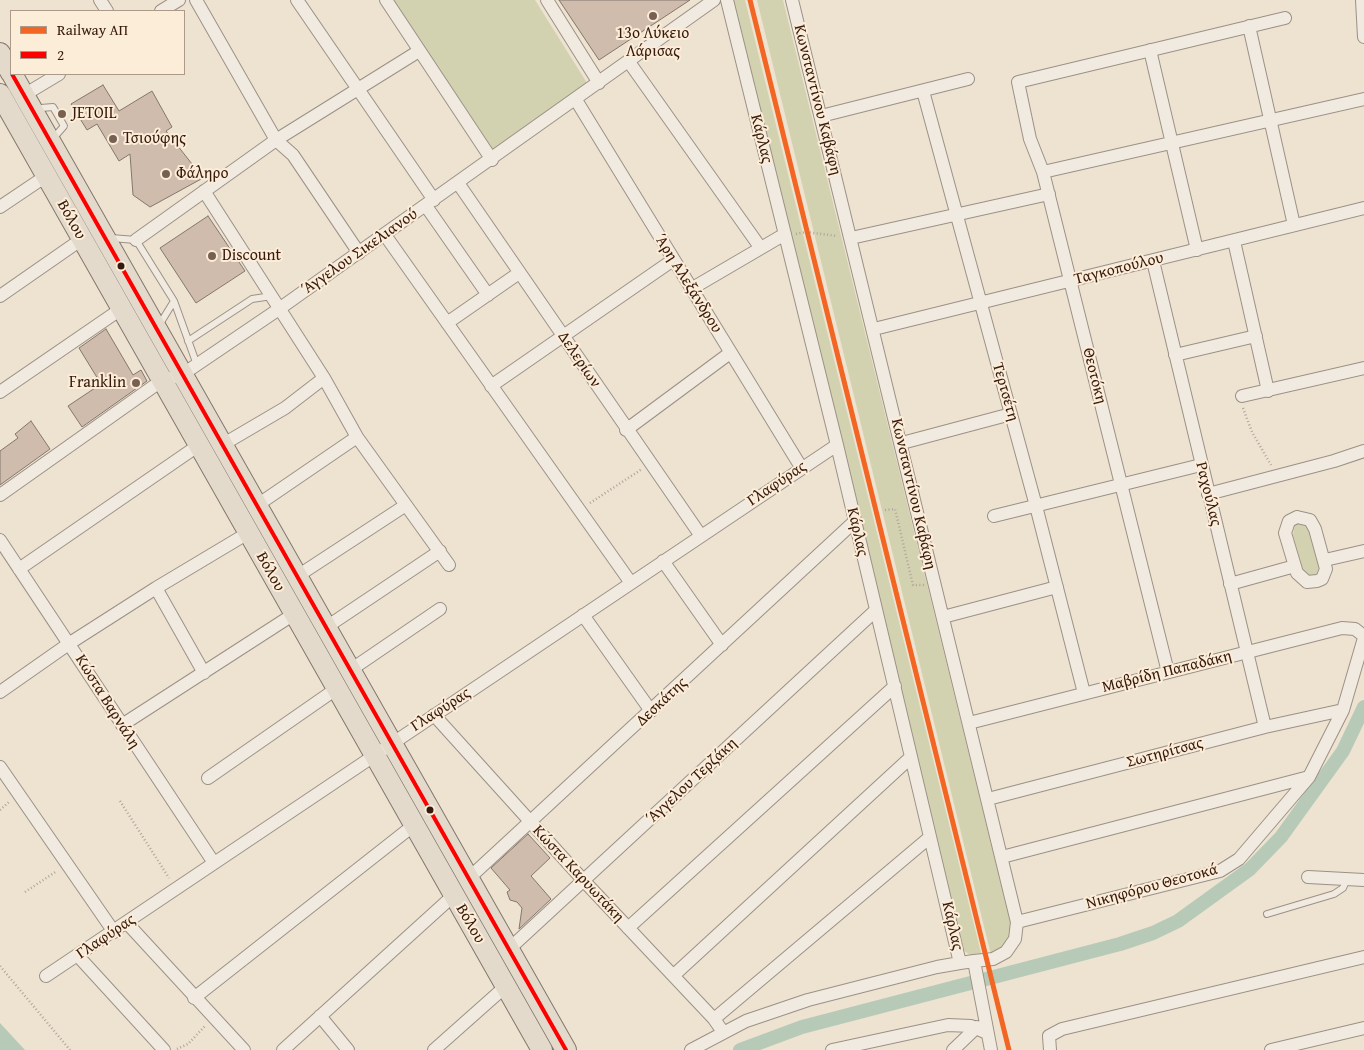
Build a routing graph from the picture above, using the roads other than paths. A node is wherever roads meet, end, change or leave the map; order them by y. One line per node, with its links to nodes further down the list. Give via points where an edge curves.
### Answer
1 (179, 0): 10 (street)
2 (196, 0): 33 (street)
3 (297, 0): 23 (street)
4 (386, 0): 15 (street)
5 (546, 0): 22 (street)
6 (714, 0): 17 (street, Άγγελου Σικελιανού)
7 (727, 0): 46 (street, Κάρλας)
8 (792, 0): 30 (street, Κωνσταντίνου Καβάφη)
9 (1362, 0): 13 (street)
10 (163, 10)
11 (1285, 18): 12 (street)
12 (1249, 26): 14 (street); 31 (street)
13 (1364, 37)
14 (1150, 50): 34 (street); 36 (street, Θεοτόκη, via 1018,82 1030,139)
15 (420, 51): 23 (street); 35 (street)
16 (0, 53): 18 (main road, Βόλου)
17 (629, 62): 22 (street, Άγγελου Σικελιανού); 53 (street)
18 (10, 70)
19 (13, 75): 25 (main road, Βόλου)
20 (57, 75): 25 (street)
21 (968, 79): 24 (street)
22 (599, 83): 26 (street, Άγγελου Σικελιανού)
23 (359, 89): 33 (street); 41 (street)
24 (923, 91): 30 (street); 44 (street, Τερτσέτη)
25 (24, 95): 48 (main road, Βόλου)
26 (576, 100): 35 (street, Άγγελου Σικελιανού); 56 (street, Άρη Αλεξάνδρου)
27 (1364, 100): 31 (street)
28 (3, 107): 37 (main road, Βόλου)
29 (41, 108): 32 (lane, via 53,107 64,126)
30 (821, 116): 49 (street, Κωνσταντίνου Καβάφη)
31 (1270, 122): 34 (street); 45 (street)
32 (57, 134)
33 (276, 140): 39 (street); 55 (street, via 293,155)
34 (1173, 144): 36 (street); 54 (street)
35 (492, 160): 38 (street, Άγγελου Σικελιανού)
36 (1043, 172): 40 (street, Θεοτόκη)
37 (46, 176): 42 (street); 50 (main road, Βόλου)
38 (458, 184): 41 (street, Άγγελου Σικελιανού); 58 (street, Δελερίων)
39 (204, 191): 51 (street); 63 (street)
40 (1049, 194): 44 (street); 59 (street, Θεοτόκη)
41 (430, 203): 47 (street, Άγγελου Σικελιανού); 61 (street)
42 (0, 207)
43 (1364, 208): 45 (street, Ταγκοπούλου)
44 (955, 213): 49 (street); 65 (street, Τερτσέτη)
45 (1294, 225): 52 (street, Ταγκοπούλου)
46 (785, 234): 53 (street); 89 (street, Κάρλας)
47 (385, 235): 55 (street, Άγγελου Σικελιανού); 68 (street)
48 (104, 238): 51 (lane); 70 (main road, Βόλου)
49 (851, 238): 69 (street, Κωνσταντίνου Καβάφη)
50 (82, 239): 62 (street); 66 (main road, Βόλου)
51 (136, 240): 64 (lane)
52 (1234, 241): 54 (street, Ταγκοπούλου); 72 (street)
53 (760, 247): 60 (street)
54 (1197, 250): 57 (street, Ταγκοπούλου)
55 (358, 253): 67 (street, Άγγελου Σικελιανού)
56 (673, 260): 60 (street, Άρη Αλεξάνδρου); 71 (street)
57 (1153, 261): 59 (street, Ταγκοπούλου); 75 (street, Ραχούλας)
58 (519, 273): 61 (street); 71 (street, Δελερίων)
59 (1070, 281): 65 (street, Ταγκοπούλου); 93 (street, Θεοτόκη)
60 (691, 289): 74 (street, Άρη Αλεξάνδρου)
61 (488, 295): 68 (street)
62 (0, 296)
63 (272, 296): 67 (street); 73 (lane, via 252,299)
64 (174, 301): 70 (lane); 73 (lane)
65 (980, 303): 69 (street, Ταγκοπούλου); 83 (street, Τερτσέτη)
66 (121, 308): 77 (main road, Βόλου); 81 (street)
67 (280, 309): 77 (street, Άγγελου Σικελιανού); 78 (street)
68 (447, 323): 79 (street)
69 (874, 329): 86 (street, Κωνσταντίνου Καβάφη)
70 (157, 330): 77 (main road, Βόλου)
71 (562, 336): 79 (street); 84 (street, Δελερίων)
72 (1256, 336): 75 (street); 80 (street)
73 (188, 341): 77 (lane)
74 (730, 353): 84 (street); 92 (street, Άρη Αλεξάνδρου)
75 (1175, 355): 91 (street, Ραχούλας)
76 (1364, 368): 80 (street)
77 (180, 374): 87 (main road, Βόλου); 88 (main road, Βόλου); 95 (street, Άγγελου Σικελιανού, via 154,386)
78 (324, 378): 85 (street); 88 (street, via 285,408)
79 (491, 386): 112 (street)
80 (1268, 390): 82 (street)
81 (0, 392)
82 (1242, 396)
83 (1011, 414): 86 (street); 98 (street, Τερτσέτη)
84 (626, 430): 102 (street, Δελερίων)
85 (357, 437): 96 (street); 97 (street)
86 (902, 443): 120 (street, Κωνσταντίνου Καβάφη)
87 (199, 445): 101 (main road, Βόλου); 110 (street)
88 (222, 445): 97 (main road, Βόλου)
89 (837, 445): 92 (street, Γλαφύρας); 100 (street, Κάρλας)
90 (1364, 451): 94 (street, via 1334,462)
91 (1201, 464): 93 (street); 94 (street, Ραχούλας)
92 (801, 467): 102 (street, Γλαφύρας)
93 (1121, 484): 98 (street); 127 (street, Θεοτόκη)
94 (1208, 494): 113 (street, Ραχούλας)
95 (0, 495)
96 (406, 504): 104 (street); 111 (street)
97 (256, 506): 111 (main road, Βόλου)
98 (1036, 506): 99 (street); 114 (street, Τερτσέτη)
99 (994, 516)
100 (854, 522): 117 (street, Κάρλας); 124 (street, Δεσκάτης)
101 (248, 533): 115 (street); 118 (main road, Βόλου)
102 (701, 536): 107 (street, Γλαφύρας)
103 (0, 540): 110 (street, Κώστα Βαρνάλη)
104 (440, 551): 108 (street); 121 (street)
105 (1364, 551): 106 (street)
106 (1325, 560): 109 (street, via 1325,574 1312,583 1299,577); 109 (street, via 1313,524 1305,517 1297,517 1289,521 1285,529)
107 (663, 562): 112 (street, Γλαφύρας); 124 (street)
108 (449, 566)
109 (1295, 566): 113 (street)
110 (19, 569): 123 (street, Κώστα Βαρνάλη)
111 (296, 577): 121 (main road, Βόλου)
112 (631, 583): 119 (street, Γλαφύρας)
113 (1230, 584): 125 (street, Ραχούλας)
114 (1058, 587): 120 (street); 132 (street, Τερτσέτη)
115 (156, 588): 123 (street); 128 (street)
116 (440, 609): 126 (street)
117 (875, 611): 129 (street, Κάρλας); 153 (street, Άγγελου Τερζάκη)
118 (294, 614): 128 (street); 130 (main road, Βόλου)
119 (583, 615): 134 (street); 135 (street, Γλαφύρας)
120 (943, 617): 136 (street, Κωνσταντίνου Καβάφη)
121 (325, 628): 126 (main road, Βόλου)
122 (1364, 637): 125 (street, Μαβρίδη Παπαδάκη, via 1355,629 1342,628); 133 (street, Νικηφόρου Θεοτοκά)
123 (70, 643): 131 (street); 137 (street, Κώστα Βαρνάλη)
124 (722, 645): 134 (street, Δεσκάτης)
125 (1246, 652): 127 (street, Μαβρίδη Παπαδάκη); 138 (street, Ραχούλας)
126 (349, 671): 139 (main road, Βόλου)
127 (1168, 672): 132 (street, Μαβρίδη Παπαδάκη)
128 (204, 673): 137 (street)
129 (895, 686): 140 (street, Κάρλας); 159 (street)
130 (336, 689): 139 (main road, Βόλου); 142 (street)
131 (0, 692)
132 (1084, 693): 136 (street, Μαβρίδη Παπαδάκη)
133 (1343, 710): 138 (street, Σωτηρίτσας); 143 (street, Νικηφόρου Θεοτοκά)
134 (651, 711): 145 (street, Δεσκάτης)
135 (434, 715): 139 (street, Γλαφύρας); 145 (street, Κώστα Καρυωτάκη)
136 (969, 723): 144 (street, Κωνσταντίνου Καβάφη)
137 (122, 725): 149 (street, Κώστα Βαρνάλη)
138 (1265, 727): 144 (street, Σωτηρίτσας)
139 (382, 750): 146 (main road, Βόλου); 149 (street, Γλαφύρας); 151 (main road, Βόλου)
140 (910, 758): 147 (street, Κάρλας); 167 (street)
141 (0, 767): 160 (street)
142 (208, 778)
143 (1309, 778): 148 (street); 157 (street, Νικηφόρου Θεοτοκά, via 1227,868)
144 (988, 799): 148 (street, Κωνσταντίνου Καβάφη)
145 (531, 823): 151 (street, Δεσκάτης); 153 (street, Κώστα Καρυωτάκη)
146 (414, 826): 155 (main road, Βόλου); 169 (street)
147 (930, 837): 164 (street, Κάρλας); 171 (street)
148 (1002, 857): 157 (street, Κωνσταντίνου Καβάφη)
149 (214, 864): 158 (street, Γλαφύρας)
150 (1308, 877): 152 (street)
151 (468, 879): 161 (main road, Βόλου)
152 (1347, 879): 154 (street); 156 (lane, via 1343,888 1334,894)
153 (584, 880): 159 (street, Κώστα Καρυωτάκη); 161 (street, Άγγελου Τερζάκη)
154 (1364, 880)
155 (454, 895): 168 (main road, Βόλου); 170 (street)
156 (1267, 914)
157 (1017, 922): 165 (street, Κωνσταντίνου Καβάφη, via 1015,939 1006,952)
158 (127, 923): 160 (street, Γλαφύρας); 169 (street)
159 (628, 928): 167 (street, Κώστα Καρυωτάκη)
160 (114, 932): 162 (street, Γλαφύρας)
161 (508, 950): 182 (main road, Βόλου)
162 (78, 956): 166 (street, Γλαφύρας); 176 (street)
163 (1364, 957): 187 (street, via 1052,1033 1048,1039)
164 (960, 963): 165 (street, Κάρλας); 174 (street, via 808,1000)
165 (974, 964): 173 (street, Κάρλας, via 984,1011)
166 (46, 976)
167 (674, 976): 171 (street, Κώστα Καρυωτάκη)
168 (506, 986): 180 (street); 181 (main road, Βόλου)
169 (194, 998): 177 (street)
170 (320, 1016): 178 (street); 179 (street)
171 (714, 1019): 174 (street, Κώστα Καρυωτάκη)
172 (1364, 1028): 175 (street)
173 (982, 1030): 184 (street, via 948,1025); 185 (street); 186 (street, Κάρλας)
174 (723, 1032): 183 (street)
175 (1303, 1046): 188 (street)
176 (164, 1050)
177 (244, 1050)
178 (283, 1050)
179 (348, 1050)
180 (434, 1050)
181 (542, 1050)
182 (566, 1050)
183 (691, 1050)
184 (832, 1050)
185 (953, 1050)
186 (991, 1050)
187 (1050, 1050)
188 (1271, 1050)

